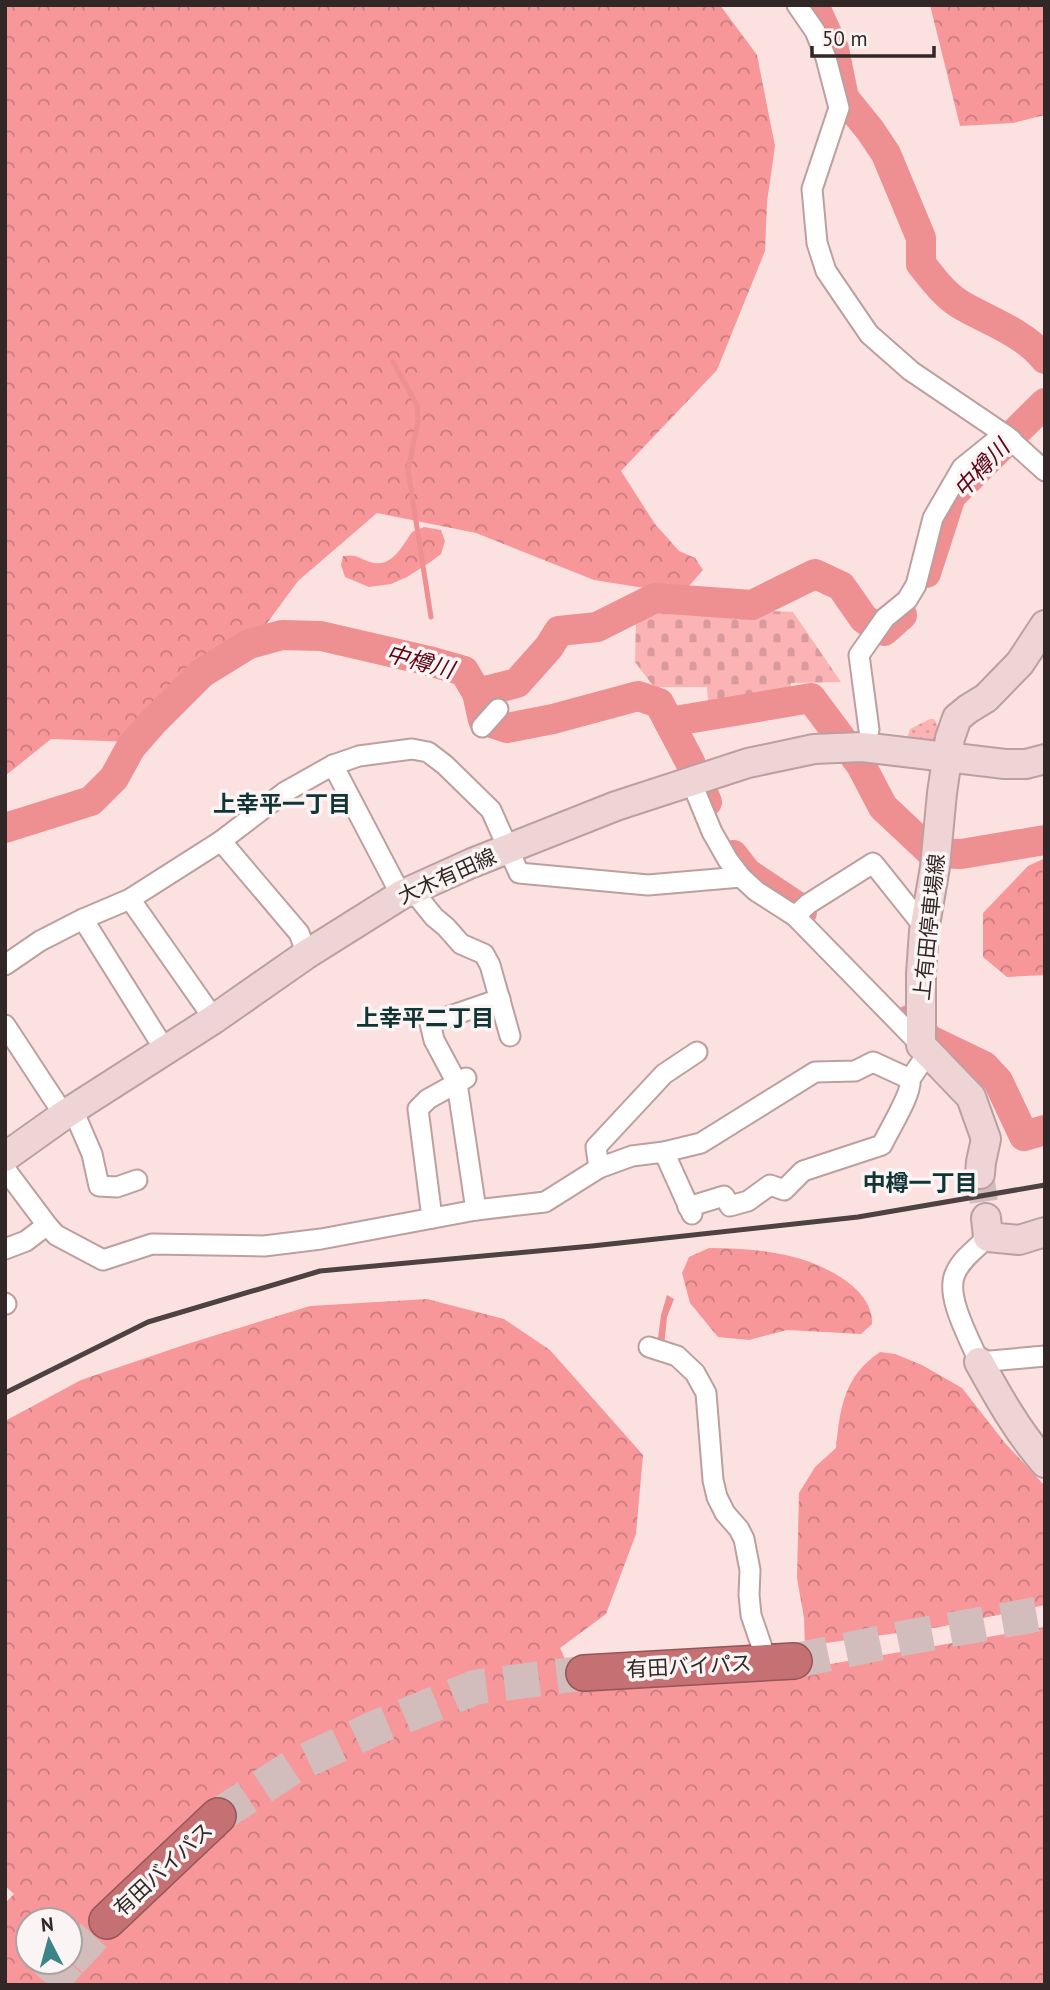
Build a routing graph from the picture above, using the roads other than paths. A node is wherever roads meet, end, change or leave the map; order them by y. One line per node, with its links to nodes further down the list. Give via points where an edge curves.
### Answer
1 (797, 5): 2 (street, via 815,31 839,108 812,190 817,243 826,271 870,334 911,371)
2 (1004, 434): 3 (street); 3 (street); 7 (street, via 962,468 933,518 916,585 859,655)
3 (1045, 470)
4 (1043, 632): 8 (main road, 上有田停車場線, via 986,698 957,718)
5 (498, 709): 6 (street)
6 (482, 727)
7 (869, 730)
8 (948, 756): 9 (main road, via 1005,764); 11 (main road, 大木有田線, via 862,747 814,749); 19 (main road, 上有田停車場線)
9 (1045, 759)
10 (333, 765): 12 (street, via 285,792); 13 (street, via 359,756 412,749 428,752 491,810); 15 (street)
11 (691, 781): 13 (main road, 大木有田線); 14 (street, via 712,832)
12 (221, 841): 16 (street); 20 (street, via 299,933)
13 (508, 848): 14 (street, via 519,873 648,885); 15 (main road, 大木有田線)
14 (741, 877): 17 (street, via 756,891)
15 (407, 893): 20 (main road, 大木有田線); 22 (street, via 461,944 484,954)
16 (130, 899): 18 (street); 23 (street)
17 (800, 912): 19 (street, via 873,863); 26 (street)
18 (83, 919): 21 (street); 27 (street)
19 (925, 928): 26 (main road, 上有田停車場線, via 921,974)
20 (307, 954): 23 (main road, 大木有田線)
21 (5, 965)
22 (500, 999): 25 (street); 30 (street, via 430,1023 434,1040)
23 (214, 1019): 27 (main road, 大木有田線)
24 (5, 1025): 31 (street)
25 (510, 1036)
26 (924, 1049): 29 (street); 36 (main road, via 971,1097 986,1139)
27 (165, 1050): 31 (main road, 大木有田線)
28 (697, 1052): 34 (street, via 664,1074 596,1147)
29 (910, 1079): 32 (street, via 873,1062 855,1071 815,1072 701,1143); 32 (street, via 912,1087 882,1145 803,1171 784,1190 765,1183 748,1201 730,1206 724,1196 690,1211)
30 (461, 1080): 38 (street); 39 (street, via 418,1109)
31 (68, 1113): 33 (main road, 大木有田線); 37 (street, via 92,1154 99,1186 117,1187)
32 (664, 1152): 34 (street, via 632,1156)
33 (5, 1157)
34 (599, 1168): 38 (street, via 545,1202)
35 (5, 1169): 40 (street)
36 (980, 1174)
37 (137, 1180)
38 (476, 1210): 39 (street)
39 (432, 1218): 40 (street, via 264,1246 152,1244 103,1260 56,1235)
40 (47, 1225): 43 (street)
41 (987, 1228): 42 (main road, via 1019,1240); 46 (street, via 955,1274 952,1291)
42 (1045, 1232)
43 (5, 1249)
44 (649, 1347): 48 (street, via 677,1356 695,1373 706,1393 717,1497 744,1539 751,1615)
45 (1045, 1356): 46 (street)
46 (979, 1362): 47 (main road, via 1004,1408)
47 (1045, 1463)
48 (780, 1661): 49 (highway, 有田バイパス)
49 (584, 1673)
50 (218, 1816): 51 (highway, 有田バイパス)
51 (107, 1921)

